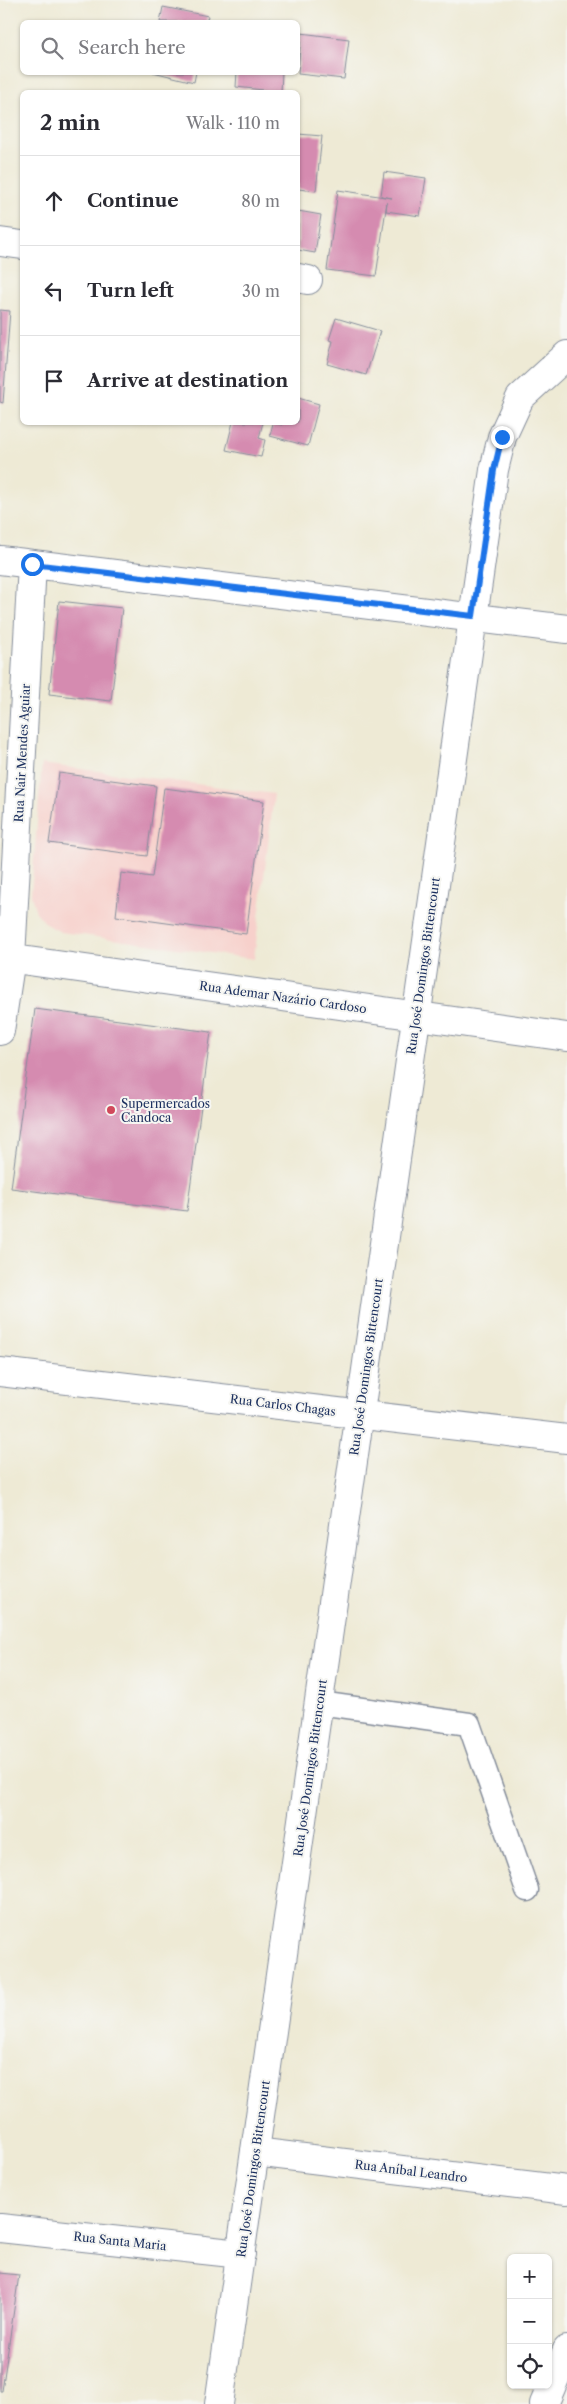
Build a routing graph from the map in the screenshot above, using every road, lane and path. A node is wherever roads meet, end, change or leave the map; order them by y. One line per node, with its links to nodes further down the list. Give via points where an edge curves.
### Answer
1 (0, 242): 2 (street)
2 (20, 245)
3 (567, 355): 6 (street, Rua José Domingos Bittencourt, via 520,398 502,437 494,470)
4 (0, 560): 5 (street)
5 (32, 564): 6 (street); 8 (street, Rua Nair Mendes Aguiar)
6 (473, 616): 7 (street); 9 (street, Rua José Domingos Bittencourt)
7 (567, 629)
8 (5, 957): 9 (street, Rua Ademar Nazário Cardoso); 10 (street, Rua Nair Mendes Aguiar)
9 (416, 1016): 11 (street, Rua Ademar Nazário Cardoso); 13 (street, Rua José Domingos Bittencourt)
10 (0, 1031)
11 (567, 1037)
12 (0, 1372): 13 (street, Rua Carlos Chagas)
13 (360, 1414): 14 (street, Rua Carlos Chagas); 15 (street, Rua José Domingos Bittencourt)
14 (567, 1439)
15 (319, 1703): 16 (lane, via 468,1724); 17 (street, Rua José Domingos Bittencourt)
16 (527, 1890)
17 (255, 2152): 18 (street, Rua Aníbal Leandro); 20 (street, Rua José Domingos Bittencourt)
18 (567, 2190)
19 (0, 2228): 20 (street, Rua Santa Maria)
20 (240, 2254): 22 (street, Rua José Domingos Bittencourt)
21 (564, 2363): 23 (street)
22 (219, 2404)
23 (544, 2404)

